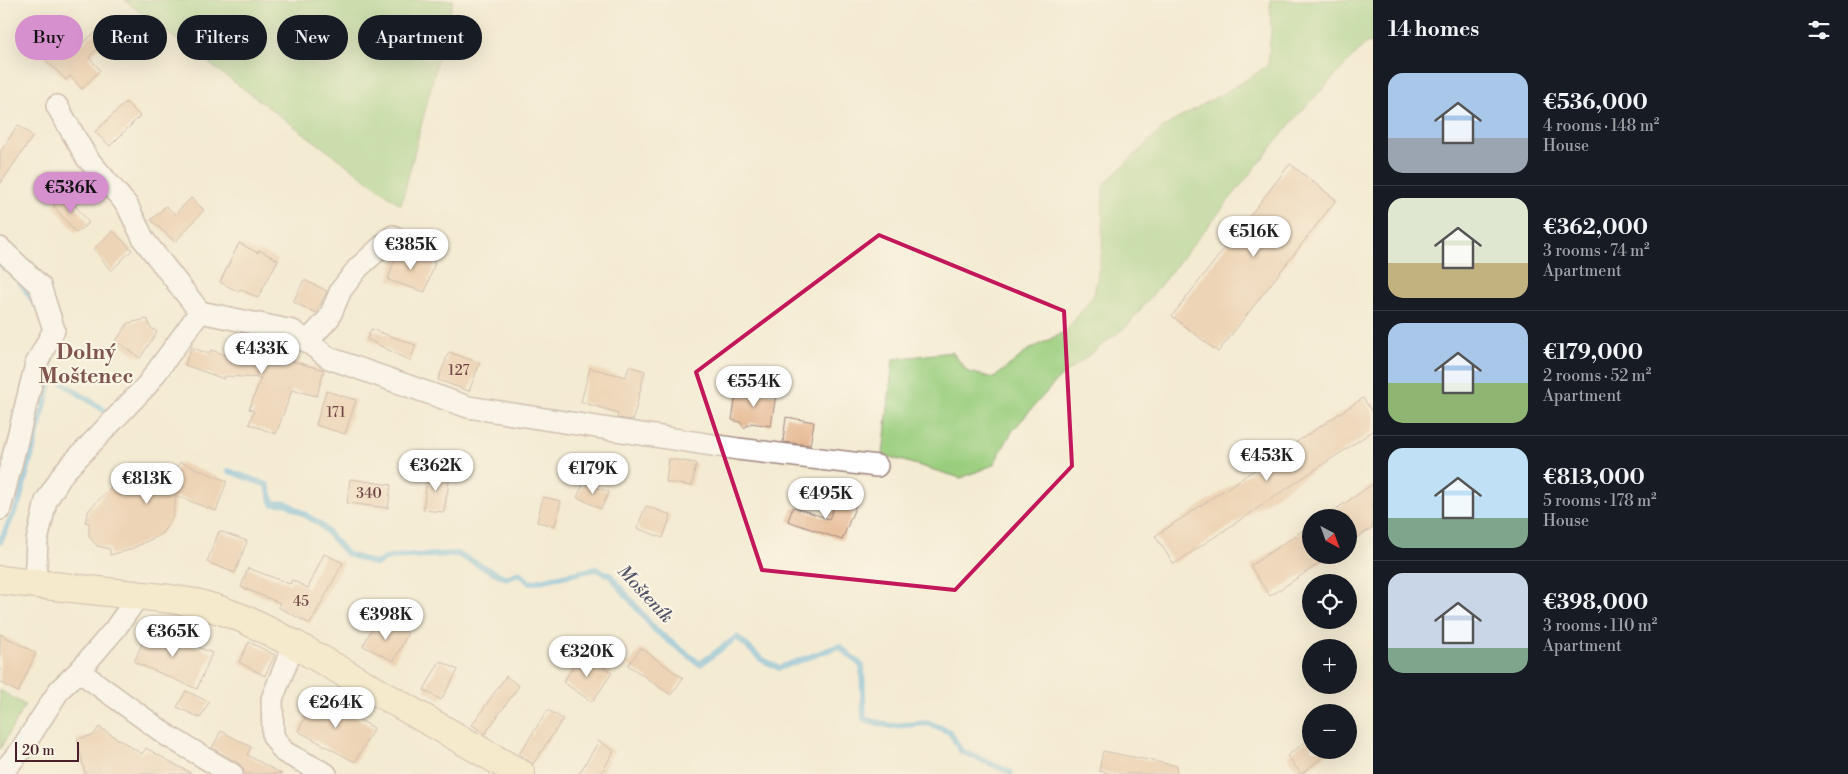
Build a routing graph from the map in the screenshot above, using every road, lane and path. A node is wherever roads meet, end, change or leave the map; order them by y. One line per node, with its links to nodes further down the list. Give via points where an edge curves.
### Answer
1 (57, 106): 4 (street, via 88,158 127,205 144,240)
2 (393, 236): 5 (street, via 358,268 341,290 329,318)
3 (0, 248): 7 (street, via 40,286 54,330 36,364)
4 (200, 312): 5 (street, via 293,331); 9 (street, via 147,385 64,472 46,501 37,541)
5 (307, 342): 6 (street, via 329,358 468,407 738,449)
6 (877, 466)
7 (0, 509)
8 (0, 580): 9 (street)
9 (35, 584): 10 (street)
10 (139, 595): 11 (street, via 196,603 223,611); 12 (street)
11 (294, 644): 15 (street, via 272,699 273,736 284,752); 16 (street)
12 (79, 671): 13 (street, via 60,689 21,750); 14 (street, via 168,736)
13 (1, 774)
14 (232, 774)
15 (326, 774)
16 (521, 774)

